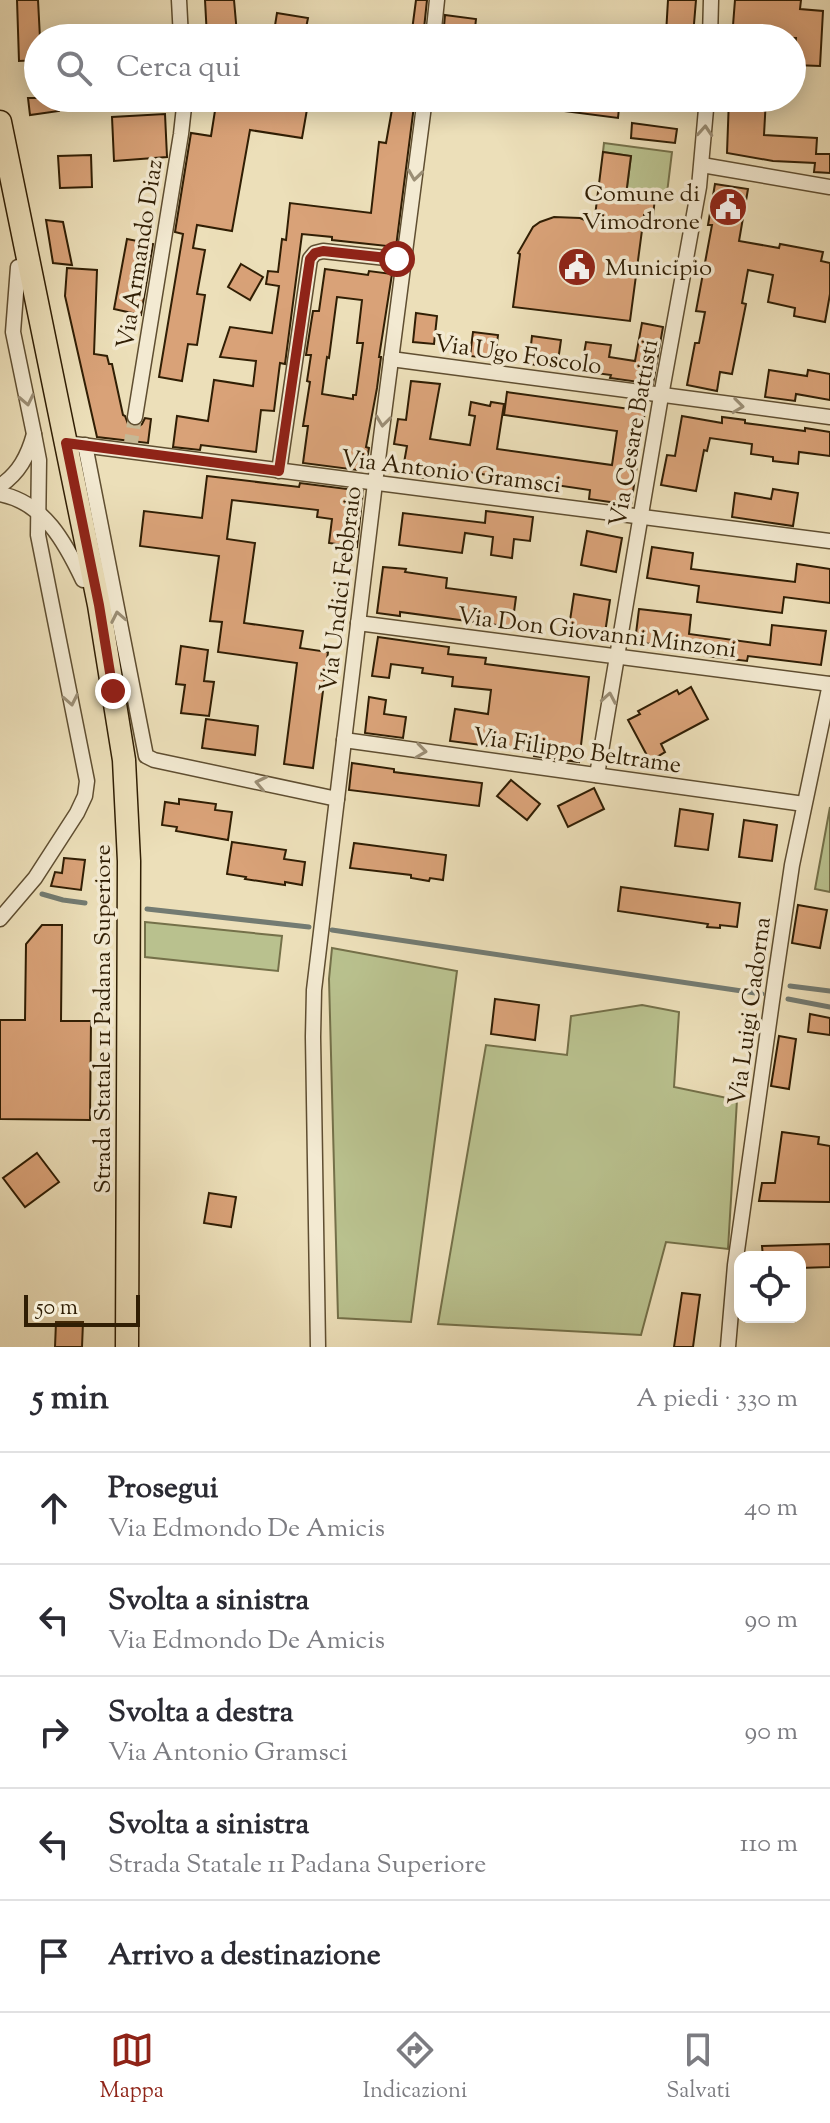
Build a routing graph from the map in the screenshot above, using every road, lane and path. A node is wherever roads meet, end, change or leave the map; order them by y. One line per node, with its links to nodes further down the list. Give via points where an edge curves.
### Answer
1 (179, 0): 4 (street)
2 (437, 0): 5 (street)
3 (711, 0): 6 (street)
4 (180, 24)
5 (434, 24)
6 (710, 24)
7 (184, 112): 18 (street, Via Armando Diaz)
8 (423, 112): 14 (street, Via Undici Febbraio, one-way to 14)
9 (706, 112): 11 (street, Via Cesare Battisti, one-way to 9)
10 (0, 122): 21 (main road, Strada Statale 11 Padana Superiore)
11 (702, 165): 13 (street); 17 (street, Via Cesare Battisti)
12 (0, 178): 15 (main road, Strada Statale 11 Padana Superiore)
13 (830, 187)
14 (404, 260): 16 (street, Via Undici Febbraio); 22 (street, via 323,251 310,259)
15 (18, 267): 20 (street, one-way to 20, via 13,332); 29 (main road, Strada Statale 11 Padana Superiore)
16 (391, 359): 17 (street, Via Ugo Foscolo); 23 (street, Via Undici Febbraio, one-way to 23)
17 (661, 396): 19 (street, Via Ugo Foscolo, one-way to 19); 27 (street, Via Cesare Battisti)
18 (135, 417)
19 (830, 417)
20 (34, 434): 24 (street, via 22,465); 26 (street, via 39,460)
21 (75, 444): 22 (street, Via Antonio Gramsci); 33 (main road, Strada Statale 11 Padana Superiore); 36 (street, one-way to 21, via 146,756)
22 (279, 471): 23 (street, Via Antonio Gramsci)
23 (375, 483): 27 (street, Via Antonio Gramsci); 30 (street, Via Undici Febbraio)
24 (0, 486)
25 (0, 494): 26 (street)
26 (37, 513): 29 (street, via 57,532); 38 (street, one-way to 38, via 87,781 82,805 35,878)
27 (640, 518): 28 (street, Via Antonio Gramsci); 31 (street, Via Cesare Battisti)
28 (830, 541)
29 (83, 580): 33 (main road, Strada Statale 11 Padana Superiore)
30 (358, 623): 31 (street, Via Don Giovanni Minzoni); 34 (street, Via Undici Febbraio)
31 (617, 657): 32 (street, Via Don Giovanni Minzoni); 35 (street, Via Cesare Battisti, one-way to 31)
32 (830, 684): 37 (street, Via Luigi Cadorna)
33 (113, 691): 39 (main road, Strada Statale 11 Padana Superiore, via 129,844)
34 (344, 740): 35 (street, Via Filippo Beltrame, one-way to 35); 36 (street, Via Undici Febbraio)
35 (597, 775): 37 (street, Via Filippo Beltrame)
36 (337, 799): 40 (street, Via Undici Febbraio, via 314,1001)
37 (804, 804): 41 (street, Via Luigi Cadorna, via 766,1039)
38 (0, 919)
39 (127, 1347)
40 (318, 1347)
41 (728, 1347)

